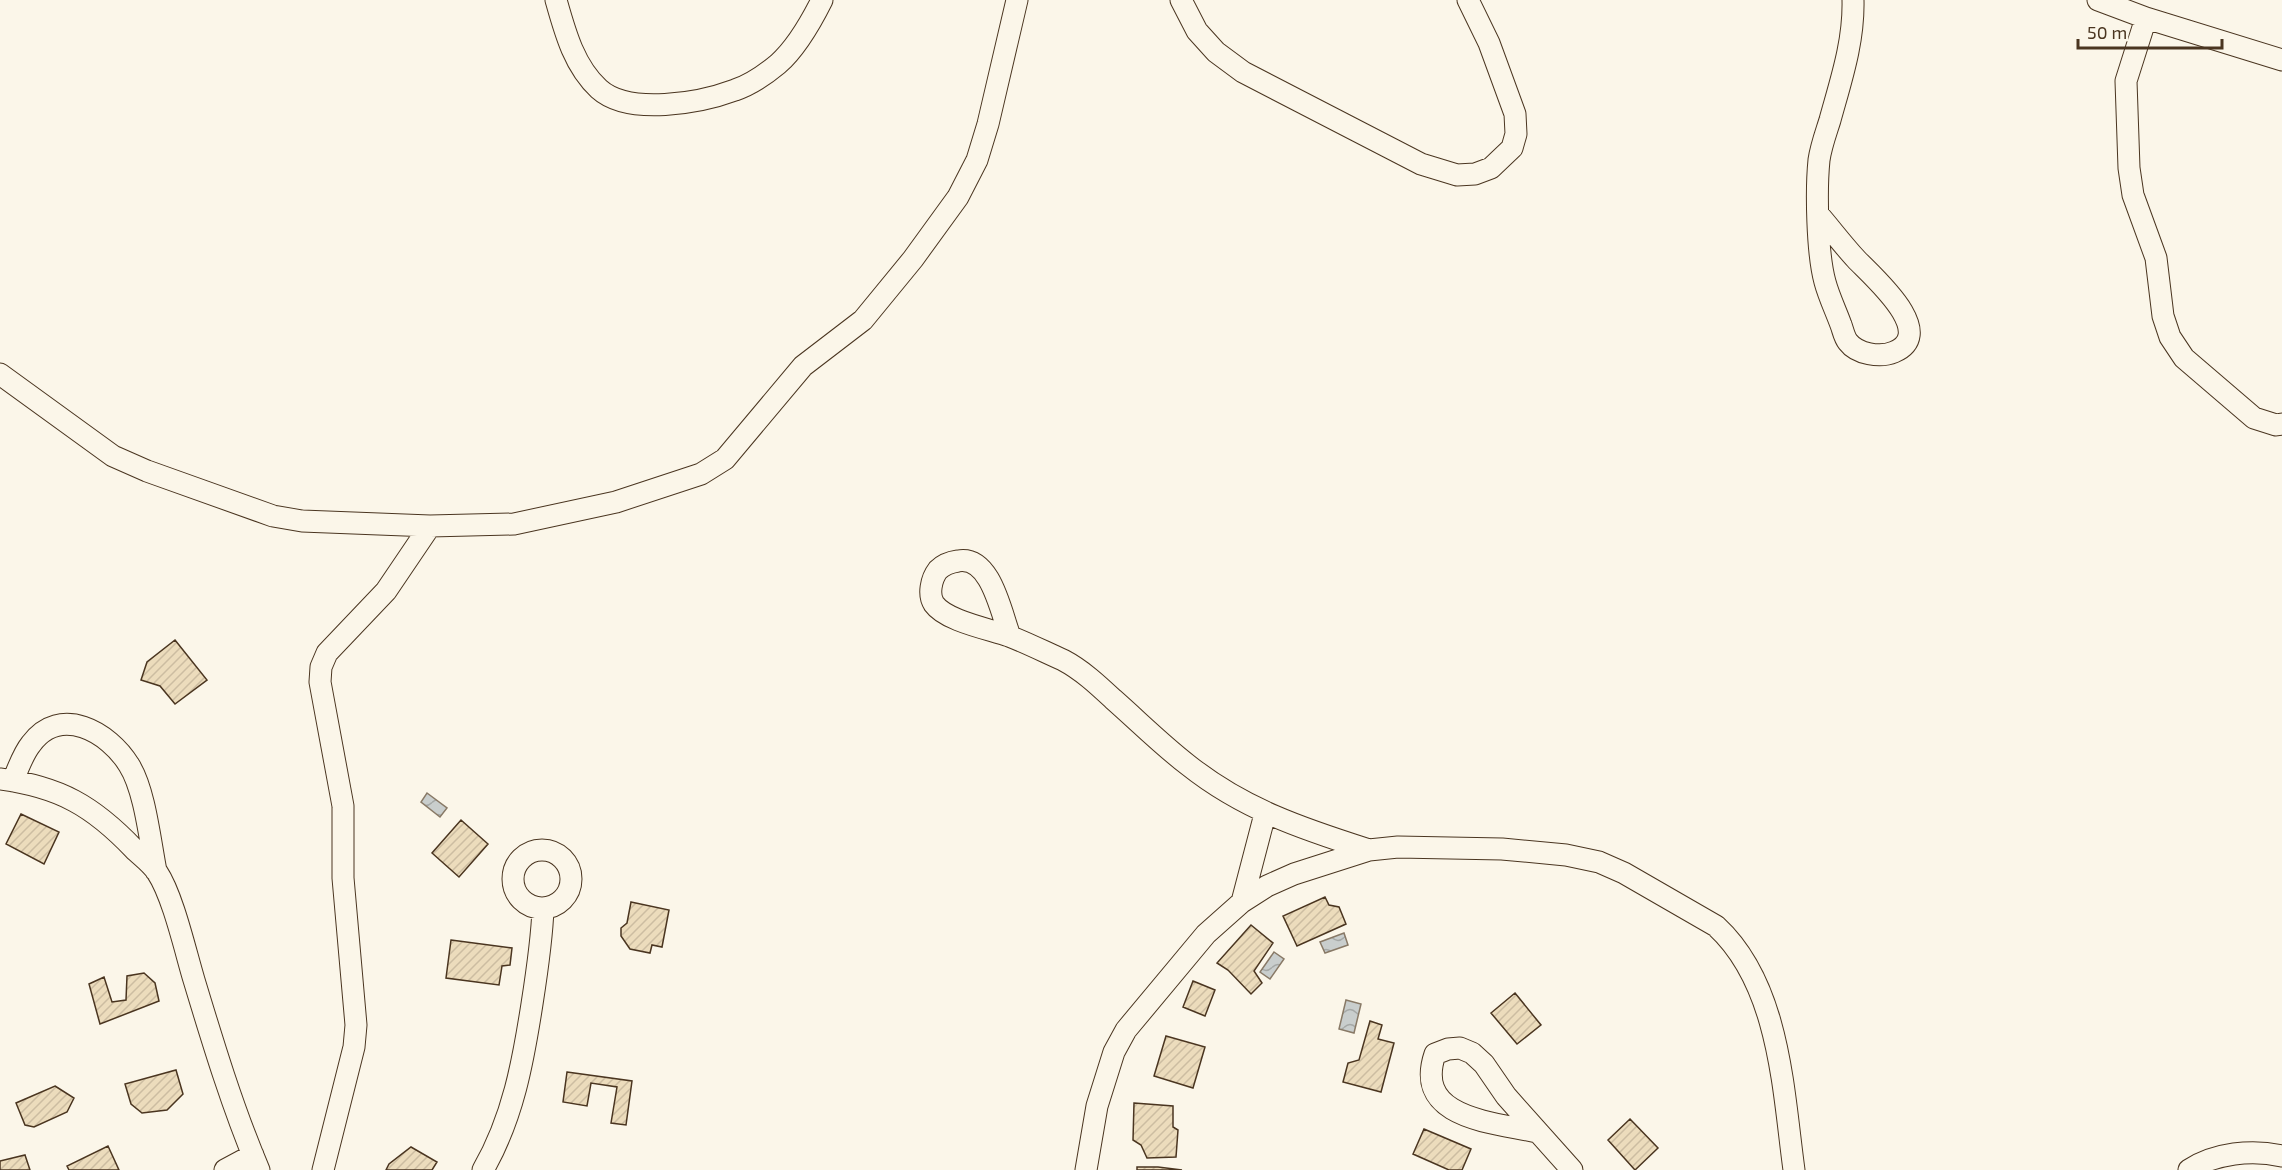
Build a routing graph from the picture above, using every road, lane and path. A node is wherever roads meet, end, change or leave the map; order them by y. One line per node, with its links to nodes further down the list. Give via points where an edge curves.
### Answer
1 (556, 0): 2 (street, via 570,46 587,76 621,102 644,105 712,98 738,90 762,76 780,62)
2 (822, 0)
3 (1017, 0): 13 (street, via 988,124 958,197 863,320 803,366 725,459 701,474 616,502 514,524)
4 (1181, 0): 5 (street, via 1197,31 1242,72 1421,164 1457,175 1491,168 1512,148 1516,135 1515,114 1489,43)
5 (1468, 0)
6 (1854, 0): 10 (street, via 1850,49 1819,159)
7 (2098, 0): 8 (street)
8 (2146, 18): 9 (street); 12 (street, via 2126,81 2129,168 2133,195 2156,258 2166,327 2184,358 2254,418)
9 (2282, 60)
10 (1818, 213): 10 (street, via 1825,282 1847,341 1872,354 1892,353 1904,346 1907,321 1901,307)
11 (0, 374): 13 (street, via 113,456 273,516 340,524)
12 (2282, 424)
13 (430, 525): 25 (street, via 386,591 327,653 321,667 320,682 342,806 343,878 356,1024 351,1063)
14 (1010, 636): 16 (street, via 1088,676 1188,765)
15 (7, 780): 18 (street, via 70,797 116,829); 18 (street, via 32,742 46,730 80,724 108,740 129,765 137,783)
16 (1265, 814): 17 (street); 19 (street)
17 (1369, 850): 19 (street, via 1294,874); 29 (street, via 1502,849 1599,862 1716,926 1740,954 1772,1026)
18 (157, 872): 23 (street)
19 (1242, 902): 27 (street, via 1206,934 1126,1030 1114,1052 1097,1106)
20 (543, 908): 26 (street, via 542,938 523,1056 508,1117)
21 (1537, 1132): 21 (street, via 1472,1053 1448,1048 1435,1054 1429,1070 1432,1089 1442,1102 1463,1116); 28 (street)
22 (2282, 1156): 30 (street, via 2238,1154 2202,1162)
23 (256, 1162): 24 (street)
24 (225, 1170)
25 (322, 1170)
26 (483, 1170)
27 (1086, 1170)
28 (1572, 1170)
29 (1794, 1170)
30 (2189, 1170)

